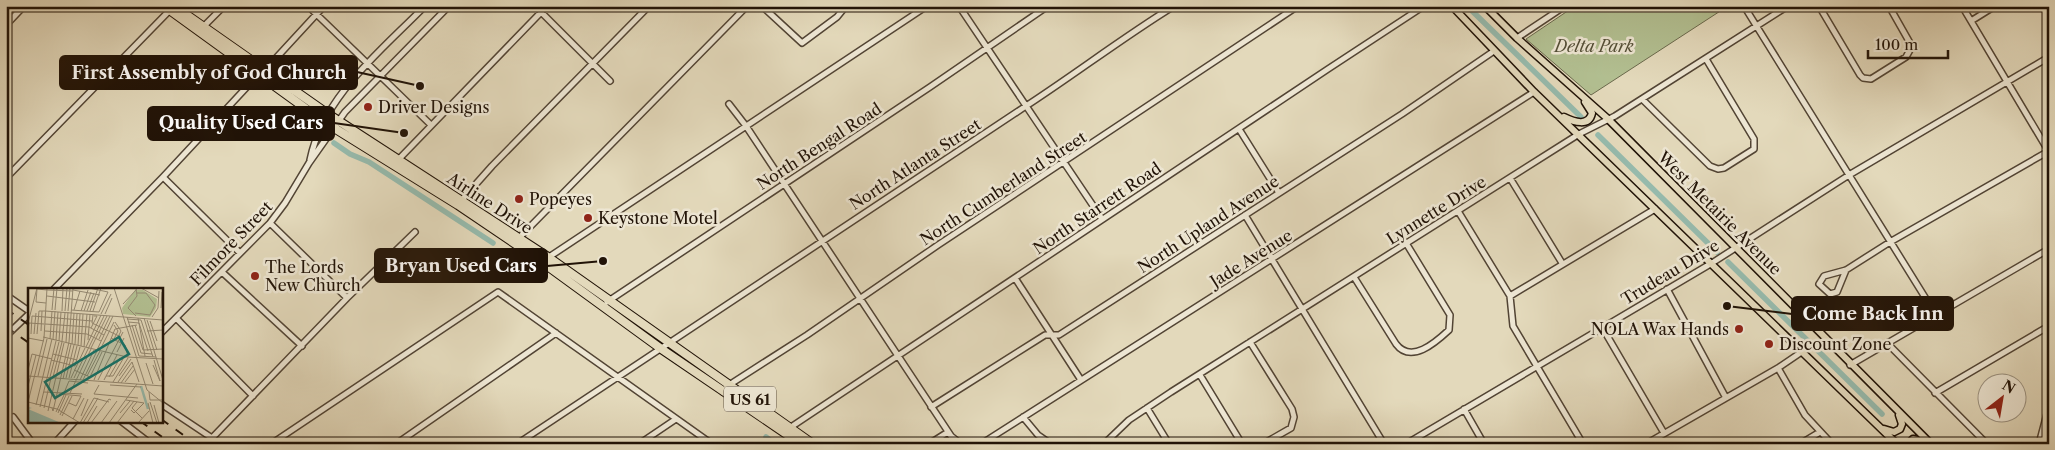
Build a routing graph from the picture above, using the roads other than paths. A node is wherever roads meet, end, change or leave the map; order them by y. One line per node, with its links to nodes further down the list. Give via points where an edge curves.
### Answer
1 (24, 6): 32 (street)
2 (224, 6): 34 (street)
3 (308, 6): 30 (street)
4 (324, 6): 30 (street)
5 (425, 6): 40 (street, Filmore Street)
6 (448, 6): 44 (street, Filmore Street)
7 (535, 6): 29 (street)
8 (547, 6): 29 (street)
9 (649, 6): 41 (street)
10 (747, 6): 77 (street)
11 (762, 6): 12 (street, via 802,43 837,17)
12 (846, 6)
13 (927, 6): 57 (street)
14 (959, 6): 36 (street)
15 (1048, 6): 36 (street, North Bengal Road)
16 (1174, 6): 51 (street, North Atlanta Street)
17 (1298, 6): 63 (street, North Cumberland Street)
18 (1424, 6): 58 (street, North Starrett Road)
19 (1452, 6): 37 (main road)
20 (1485, 6): 35 (main road, West Metairie Avenue)
21 (1565, 6): 35 (street)
22 (1744, 6): 33 (street)
23 (1788, 6): 33 (street, Lynnette Drive)
24 (1819, 6): 25 (street, via 1860,75 1871,79 1906,57 1912,48)
25 (1889, 6)
26 (1962, 6): 31 (street)
27 (1995, 6): 31 (street)
28 (170, 7): 34 (highway, Airline Drive / US 61); 66 (street)
29 (541, 12): 41 (street); 56 (street)
30 (316, 14): 40 (street); 42 (street)
31 (1972, 21): 46 (street)
32 (6, 25)
33 (1758, 26): 39 (street, Lynnette Drive); 64 (street)
34 (201, 29): 42 (highway, Airline Drive / US 61); 43 (highway, Airline Drive / US 61)
35 (1517, 38): 48 (main road, West Metairie Avenue)
36 (987, 49): 51 (street); 68 (street, North Bengal Road)
37 (1494, 51): 47 (main road); 69 (street, North Upland Avenue)
38 (2049, 57): 46 (street, Trudeau Drive)
39 (1706, 60): 49 (street, Lynnette Drive); 49 (street, via 1754,143 1754,148 1724,168 1710,166)
40 (368, 64): 44 (street); 53 (street, Filmore Street)
41 (593, 64): 45 (street); 70 (street)
42 (265, 70): 43 (street); 53 (highway, Airline Drive / US 61)
43 (258, 75): 53 (highway, Airline Drive / US 61); 65 (street)
44 (380, 76): 55 (street, Filmore Street); 56 (street)
45 (610, 81)
46 (2006, 83): 60 (street); 64 (street, Trudeau Drive)
47 (1534, 92): 52 (main road); 85 (street, Jade Avenue)
48 (1581, 95): 52 (main road, via 1592,113 1588,121 1570,120); 54 (main road, West Metairie Avenue)
49 (1642, 99): 54 (street, Lynnette Drive)
50 (729, 104): 57 (street)
51 (1026, 106): 63 (street); 78 (street, North Atlanta Street)
52 (1552, 110): 59 (main road)
53 (326, 117): 55 (highway, Airline Drive / US 61); 62 (street, Filmore Street)
54 (1608, 120): 59 (street, Lynnette Drive); 81 (main road, West Metairie Avenue)
55 (337, 124): 61 (highway, Airline Drive / US 61); 62 (street, Filmore Street)
56 (431, 125): 61 (street)
57 (746, 126): 68 (street); 84 (street)
58 (1239, 128): 69 (street); 74 (street, North Starrett Road)
59 (1579, 134): 67 (street, Lynnette Drive); 71 (main road)
60 (2049, 151): 79 (street)
61 (396, 162): 70 (highway, Airline Drive / US 61)
62 (309, 163): 75 (street, Filmore Street)
63 (1064, 163): 74 (street); 97 (street, North Cumberland Street)
64 (1848, 175): 79 (street); 81 (street, Trudeau Drive)
65 (163, 176): 83 (street); 92 (street)
66 (6, 178)
67 (1510, 178): 72 (street, Lynnette Drive); 86 (street)
68 (784, 184): 78 (street); 98 (street, North Bengal Road)
69 (1279, 193): 73 (street, North Upland Avenue)
70 (459, 203): 77 (highway, Airline Drive / US 61)
71 (1655, 209): 86 (street); 87 (main road)
72 (1458, 211): 80 (street, Lynnette Drive); 95 (street)
73 (1245, 215): 85 (street); 108 (street, North Upland Avenue, via 1058,335)
74 (1102, 219): 91 (street, North Starrett Road)
75 (270, 223): 83 (street, Filmore Street); 96 (street)
76 (415, 232): 96 (street)
77 (516, 240): 84 (highway, Airline Drive / US 61)
78 (820, 241): 97 (street); 110 (street, North Atlanta Street)
79 (1890, 242): 88 (street); 102 (street)
80 (1406, 243): 90 (street, Lynnette Drive); 90 (street, via 1450,315 1449,330 1441,338 1418,352 1402,350)
81 (1735, 248): 87 (street, Trudeau Drive); 117 (main road, West Metairie Avenue)
82 (2049, 249): 102 (street)
83 (240, 253): 89 (street, Filmore Street)
84 (545, 259): 98 (highway, Airline Drive / US 61)
85 (1272, 259): 99 (street); 122 (street, Jade Avenue)
86 (1562, 263): 95 (street)
87 (1712, 263): 93 (street, Trudeau Drive); 115 (main road)
88 (1846, 270): 88 (street, via 1837,292 1830,294 1819,284 1824,276)
89 (222, 272): 103 (street, Filmore Street); 113 (street)
90 (1354, 276): 99 (street, Lynnette Drive)
91 (1015, 278): 108 (street); 116 (street, North Starrett Road)
92 (55, 288)
93 (1667, 289): 105 (street, Trudeau Drive); 127 (street)
94 (6, 295): 100 (street)
95 (1510, 296): 118 (street, via 1513,326)
96 (347, 298): 113 (street)
97 (859, 299): 116 (street); 123 (street, North Cumberland Street)
98 (606, 303): 110 (highway, Airline Drive / US 61); 114 (highway, Airline Drive / US 61)
99 (1303, 309): 111 (street, Lynnette Drive); 164 (street)
100 (28, 311)
101 (28, 313): 109 (street)
102 (1936, 315): 112 (street)
103 (176, 318): 106 (street, Filmore Street); 126 (street)
104 (2049, 326): 125 (street)
105 (1602, 327): 118 (street, Trudeau Drive); 143 (street)
106 (162, 332)
107 (556, 333): 121 (street); 149 (street, via 498,292); 150 (street)
108 (1052, 335): 122 (street); 130 (street, North Upland Avenue, via 1045,335)
109 (6, 336)
110 (669, 342): 114 (street, North Atlanta Street); 123 (highway, Airline Drive / US 61)
111 (1250, 342): 120 (street, Lynnette Drive); 163 (street, via 1294,417 1291,428)
112 (1887, 343): 117 (street); 125 (street)
113 (302, 346): 126 (street)
114 (660, 348): 121 (street, North Atlanta Street); 124 (highway, Airline Drive / US 61)
115 (1803, 351): 119 (street); 139 (main road)
116 (897, 356): 130 (street); 140 (street, North Starrett Road)
117 (1850, 365): 133 (main road, West Metairie Avenue)
118 (1538, 366): 132 (street, Trudeau Drive); 167 (street)
119 (1778, 368): 127 (street); 142 (street, via 1794,398)
120 (1200, 374): 131 (street, Lynnette Drive); 162 (street)
121 (618, 377): 136 (street); 151 (street, North Atlanta Street)
122 (1082, 380): 134 (street, Jade Avenue)
123 (729, 385): 124 (street, North Cumberland Street); 140 (highway, Airline Drive / US 61)
124 (723, 392): 140 (highway, Airline Drive / US 61)
125 (1935, 393): 174 (street)
126 (253, 396): 144 (street)
127 (1726, 398): 143 (street)
128 (162, 405): 144 (street)
129 (2049, 406): 175 (street)
130 (931, 407): 141 (street)
131 (1147, 408): 160 (street, Lynnette Drive); 161 (street)
132 (1464, 409): 165 (street, Trudeau Drive); 166 (street)
133 (1898, 412): 139 (main road, via 1902,424 1900,429 1888,432); 173 (main road, West Metairie Avenue)
134 (1023, 416): 158 (street, Jade Avenue); 159 (street, via 1038,435)
135 (13, 417): 145 (street)
136 (676, 419): 152 (street); 153 (street)
137 (74, 422): 146 (street)
138 (122, 422): 147 (street)
139 (1879, 426): 171 (main road)
140 (787, 429): 154 (highway, Airline Drive / US 61); 155 (highway, Airline Drive / US 61)
141 (948, 432): 156 (street); 157 (street)
142 (1820, 432): 169 (street); 170 (street)
143 (1664, 433): 168 (street)
144 (212, 438): 148 (street)
145 (33, 444)
146 (54, 444)
147 (151, 444)
148 (221, 444)
149 (271, 444)
150 (396, 444)
151 (517, 444)
152 (639, 444)
153 (712, 444)
154 (801, 444)
155 (813, 444)
156 (929, 444)
157 (961, 444)
158 (981, 444)
159 (1051, 444)
160 (1104, 444)
161 (1169, 444)
162 (1242, 444)
163 (1262, 444)
164 (1384, 444)
165 (1406, 444)
166 (1484, 444)
167 (1583, 444)
168 (1646, 444)
169 (1800, 444)
170 (1832, 444)
171 (1897, 444)
172 (1908, 444): 173 (main road, via 1913,439)
173 (1930, 444)
174 (1987, 444)
175 (2039, 444)

